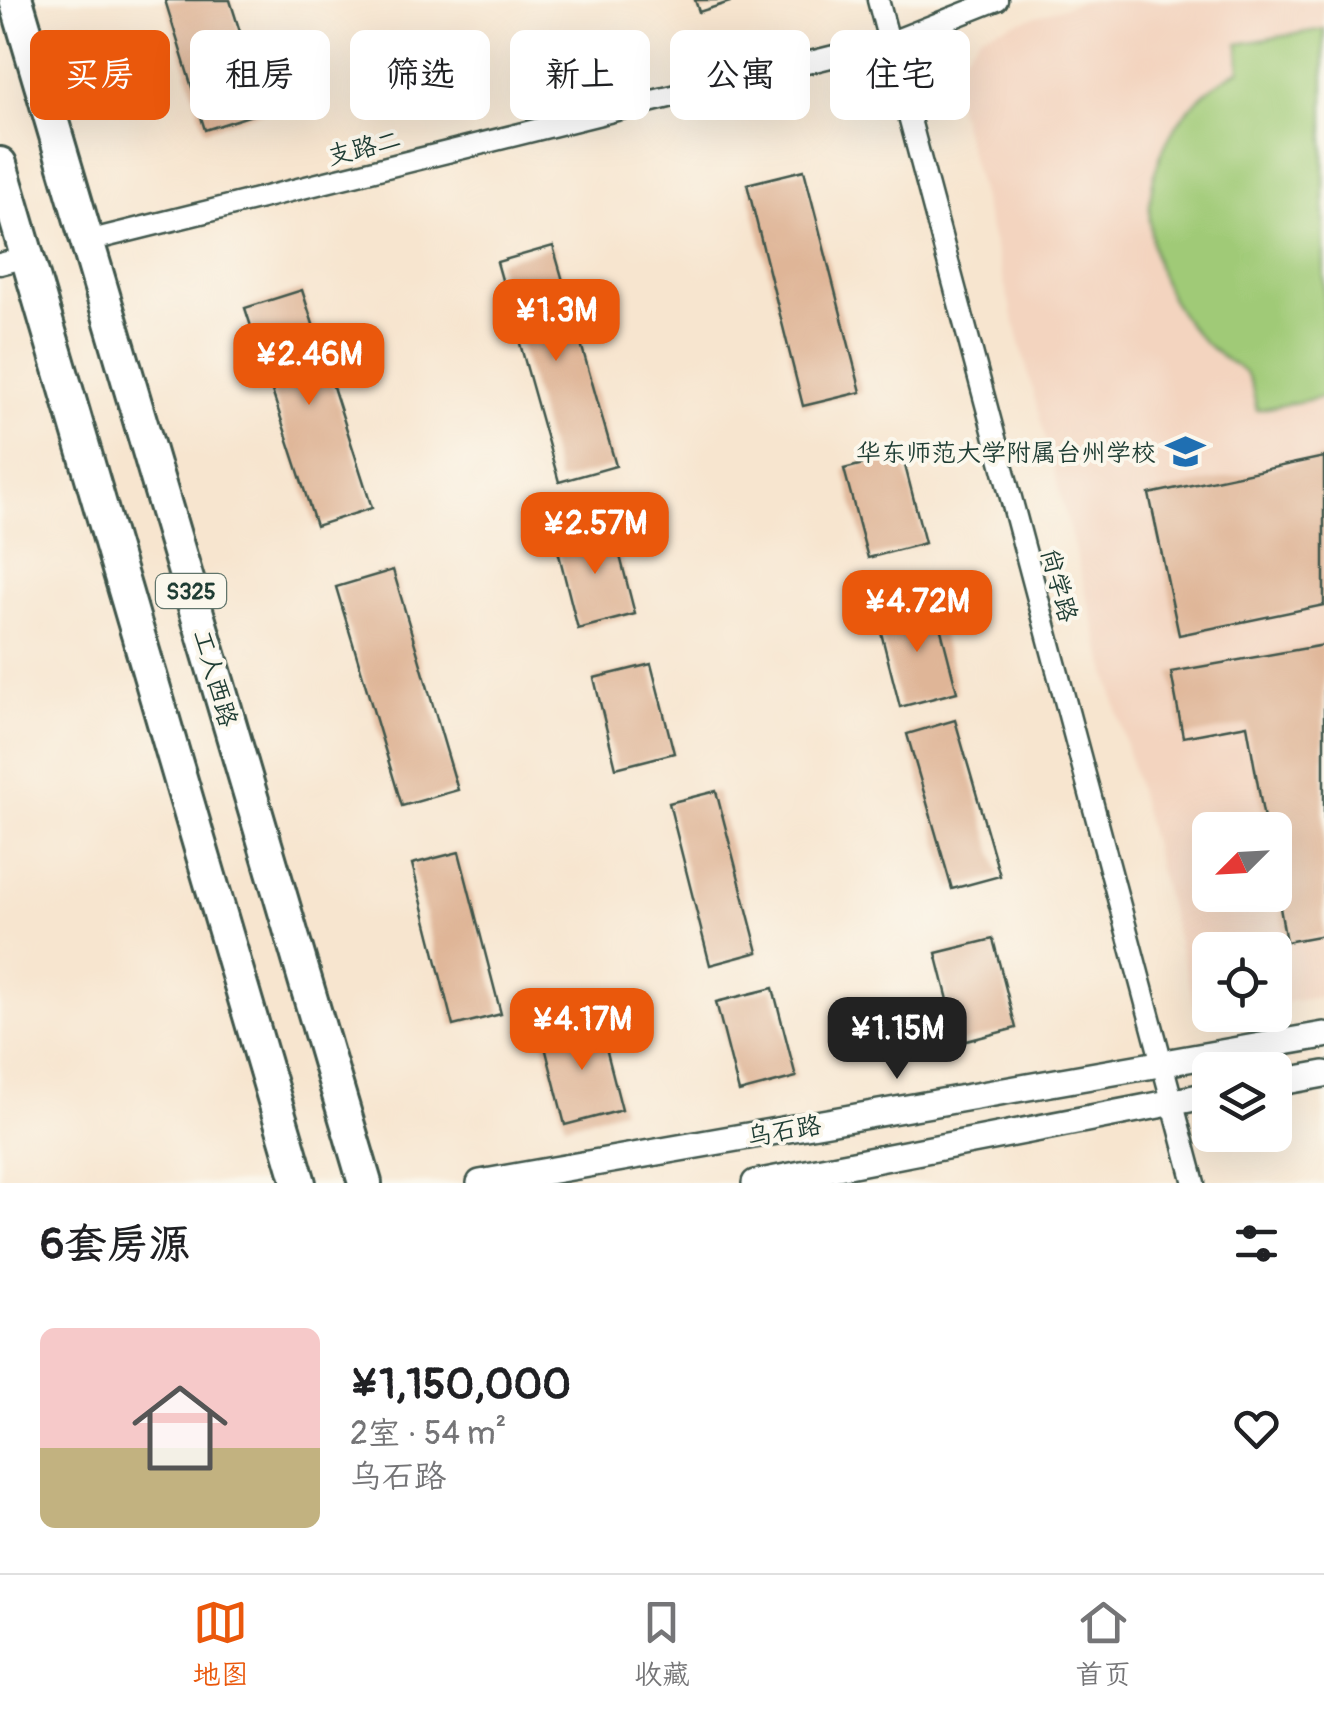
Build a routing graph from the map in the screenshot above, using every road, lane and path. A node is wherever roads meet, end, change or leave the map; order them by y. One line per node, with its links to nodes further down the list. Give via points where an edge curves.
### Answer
1 (16, 0): 9 (main road, 工人西路 / S325)
2 (878, 0): 4 (street, 尚学路)
3 (997, 0): 5 (street, 支路二)
4 (887, 30)
5 (921, 30)
6 (830, 57): 9 (street, 支路二)
7 (911, 120): 12 (street, 尚学路)
8 (0, 164): 10 (main road, S325)
9 (88, 241): 18 (main road, 工人西路 / S325)
10 (14, 260): 17 (main road, S325)
11 (1324, 1035): 12 (street, 乌石路)
12 (1160, 1063): 16 (street, 尚学路); 19 (street, 乌石路)
13 (1324, 1074): 14 (street)
14 (1292, 1080)
15 (1192, 1098): 16 (street, 乌石路)
16 (1172, 1102): 20 (street, 乌石路); 21 (street, 尚学路)
17 (300, 1183)
18 (365, 1183)
19 (480, 1183)
20 (755, 1183)
21 (1194, 1183)

